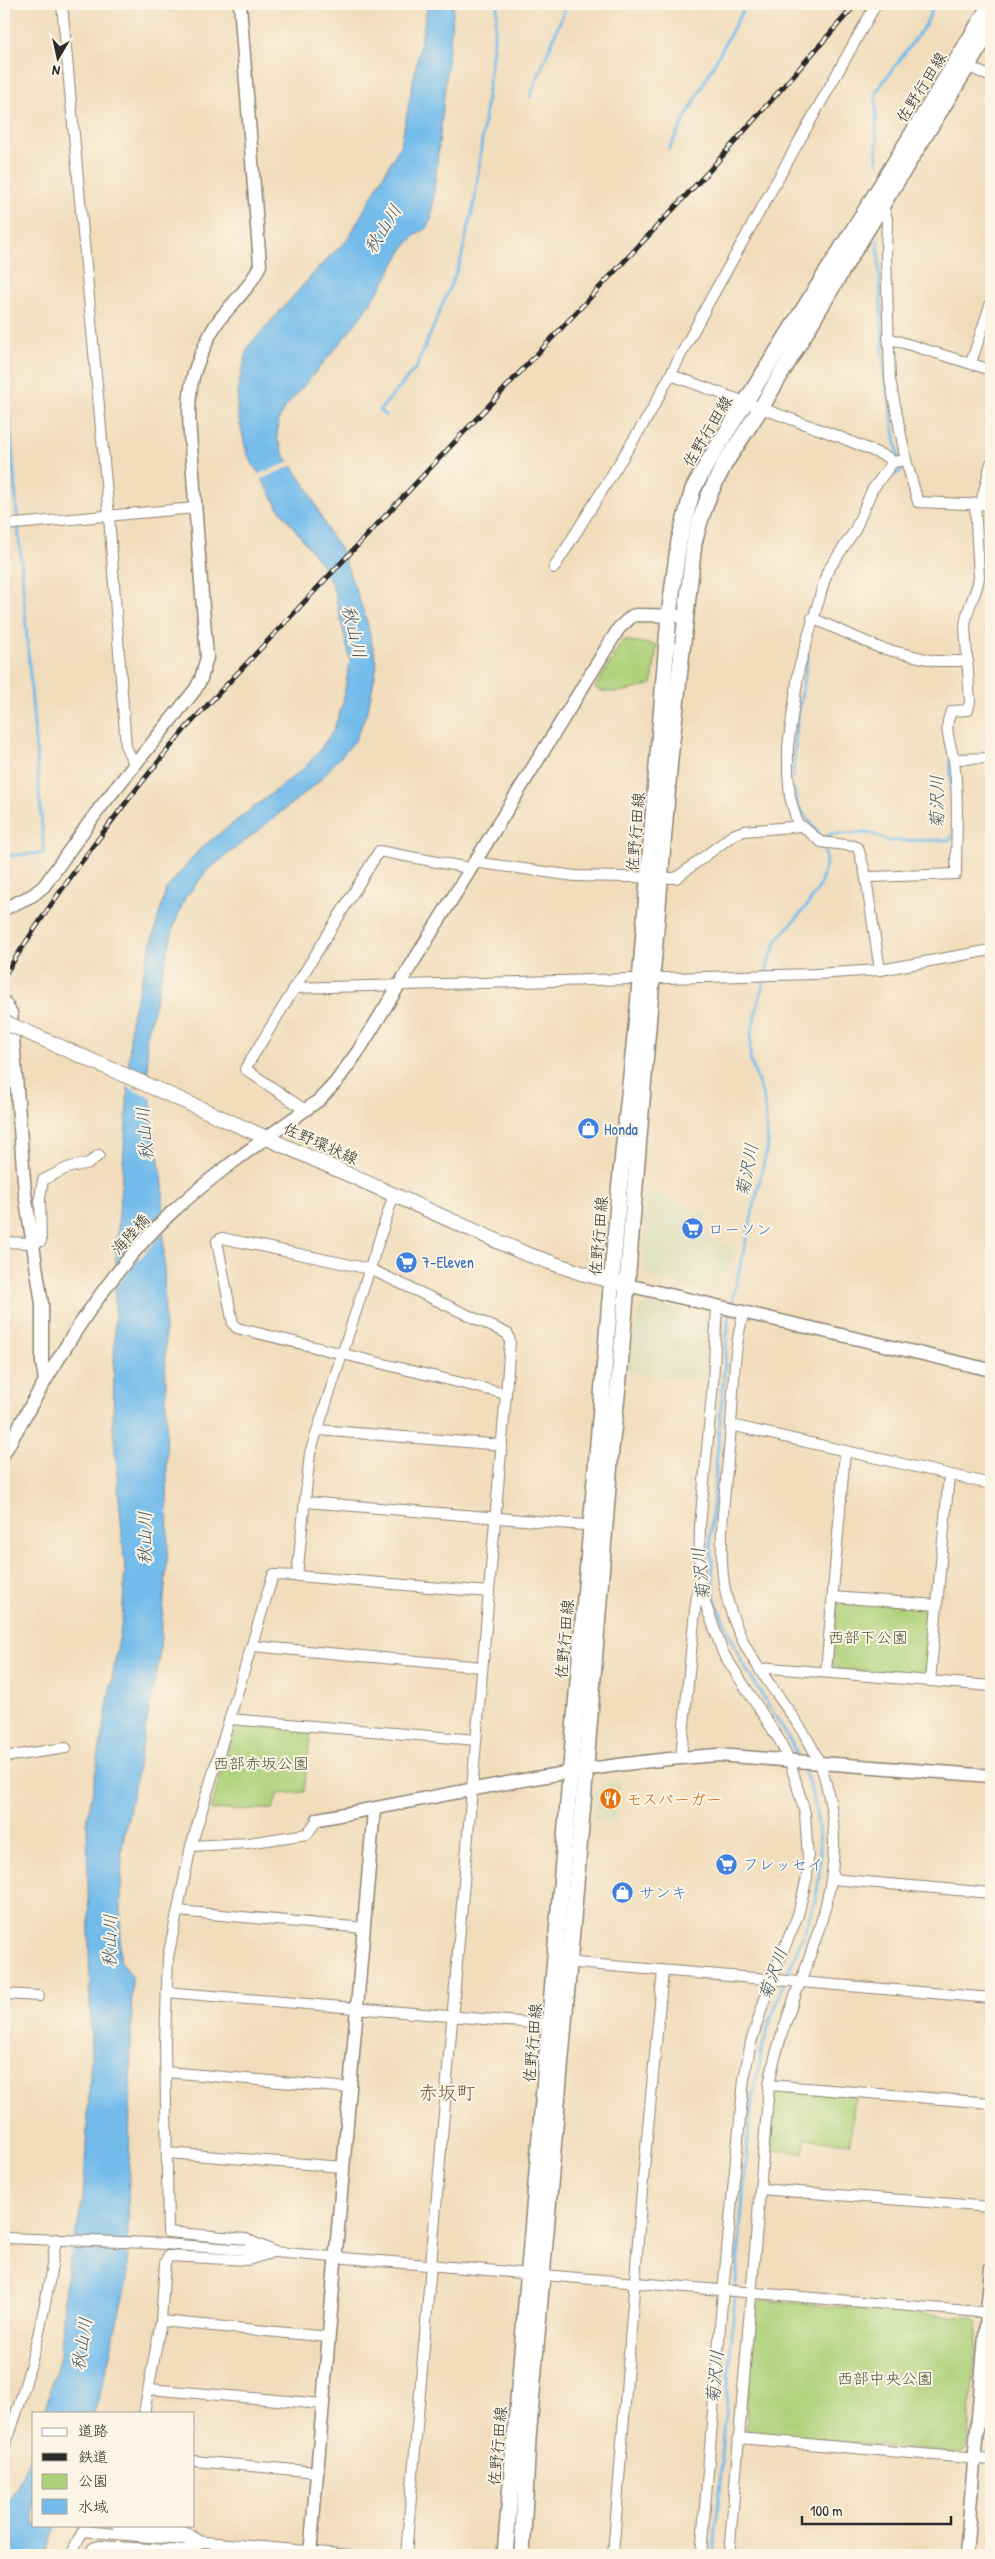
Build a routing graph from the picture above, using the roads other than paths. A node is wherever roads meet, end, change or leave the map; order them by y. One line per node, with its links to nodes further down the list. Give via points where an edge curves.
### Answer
1 (62, 4): 21 (street)
2 (240, 4): 20 (street, via 260,266 250,284 222,315 195,369 190,422)
3 (876, 4): 13 (street)
4 (991, 4): 6 (main road, 佐野行田線)
5 (991, 28): 6 (main road, 佐野行田線)
6 (963, 64): 7 (street); 8 (main road, 佐野行田線)
7 (991, 77)
8 (877, 204): 10 (street, via 887,220); 14 (main road, 佐野行田線); 15 (main road, 佐野行田線)
9 (991, 302): 11 (street)
10 (888, 338): 11 (street); 16 (street, via 890,380)
11 (971, 363): 12 (street)
12 (991, 370)
13 (671, 375): 14 (street); 23 (street)
14 (745, 402): 15 (street); 24 (main road, 佐野行田線, via 690,498 678,541)
15 (761, 408): 17 (street, via 887,456); 25 (main road, 佐野行田線, via 725,463 709,495 694,543)
16 (906, 460): 17 (street); 19 (street, via 918,502)
17 (893, 462): 26 (street, via 872,490 855,530 827,572)
18 (991, 462): 19 (street)
19 (982, 504): 27 (street, via 980,576 966,614)
20 (195, 508): 21 (street); 30 (street, via 207,657 205,669 195,690)
21 (109, 516): 22 (street); 30 (street, via 126,747)
22 (4, 525)
23 (554, 568)
24 (669, 615): 25 (street, 海陸橋); 32 (street, 海陸橋, via 632,616 619,628); 34 (main road, 佐野行田線)
25 (685, 616): 34 (main road, 佐野行田線)
26 (812, 618): 27 (street, via 880,648 935,661); 31 (street, via 798,668 788,746 788,786)
27 (968, 661): 29 (street, via 969,707 964,711 952,711 948,719 949,744)
28 (991, 758): 29 (street)
29 (954, 759): 33 (street, via 956,874 870,877)
30 (134, 764): 35 (street, via 44,886 33,896)
31 (798, 825): 33 (street, via 826,843 858,848); 34 (street, via 733,835 676,878)
32 (471, 865): 34 (street, via 575,876); 39 (street, 海陸橋); 40 (street, via 379,851)
33 (865, 872): 37 (street)
34 (654, 879): 38 (main road, 佐野行田線)
35 (4, 910)
36 (991, 950): 37 (street)
37 (880, 970): 38 (street)
38 (646, 979): 39 (street); 50 (main road, 佐野行田線); 51 (main road, 佐野行田線)
39 (396, 986): 40 (street); 43 (street, 海陸橋, via 344,1071 329,1090)
40 (293, 988): 43 (street, via 245,1069)
41 (4, 1002): 48 (street, via 11,1012)
42 (4, 1022): 44 (main road, 佐野環状線, bridge)
43 (305, 1110): 44 (street, 海陸橋)
44 (266, 1138): 46 (main road, 佐野環状線); 56 (street, 海陸橋, via 170,1214 136,1251 98,1299)
45 (99, 1155): 48 (street, via 88,1163 67,1168 43,1180 41,1241)
46 (394, 1194): 49 (street); 50 (main road, 佐野環状線, via 524,1253)
47 (4, 1242): 48 (street)
48 (31, 1243): 56 (street, via 42,1304)
49 (370, 1269): 54 (street); 54 (street, via 222,1238 217,1241 233,1324 237,1328); 57 (street, via 508,1334)
50 (611, 1282): 51 (main road, 佐野環状線); 67 (main road, 佐野行田線)
51 (627, 1285): 52 (street); 67 (main road, 佐野行田線)
52 (720, 1306): 53 (street); 69 (street, via 700,1526)
53 (741, 1311): 55 (street); 58 (street)
54 (343, 1354): 57 (street); 59 (street)
55 (991, 1370)
56 (45, 1380): 62 (street, 海陸橋)
57 (506, 1394): 60 (street)
58 (731, 1425): 61 (street); 75 (street, via 722,1527 723,1576 738,1629)
59 (319, 1430): 60 (street); 65 (street, via 310,1453)
60 (502, 1445): 66 (street)
61 (845, 1452): 63 (street); 71 (street)
62 (4, 1453)
63 (949, 1475): 64 (street); 72 (street)
64 (991, 1484)
65 (306, 1502): 66 (street); 68 (street)
66 (495, 1518): 67 (street); 70 (street)
67 (599, 1526): 86 (main road, 佐野行田線); 87 (main road, 佐野行田線)
68 (297, 1576): 70 (street); 73 (street, via 274,1575)
69 (700, 1581): 83 (street); 84 (street, via 723,1653)
70 (489, 1592): 74 (street)
71 (833, 1597): 72 (street); 76 (street)
72 (937, 1605): 77 (street)
73 (252, 1646): 74 (street); 79 (street)
74 (482, 1667): 80 (street)
75 (760, 1670): 76 (street); 85 (street)
76 (826, 1672): 77 (street)
77 (930, 1680): 78 (street)
78 (991, 1686)
79 (230, 1719): 80 (street); 92 (street)
80 (476, 1740): 89 (street)
81 (66, 1748): 82 (street)
82 (4, 1757)
83 (681, 1757): 84 (street, via 718,1755); 86 (street)
84 (790, 1760): 85 (street); 99 (street, via 806,1813 807,1877 798,1915)
85 (817, 1762): 88 (street); 93 (street, via 832,1814)
86 (586, 1771): 87 (street); 97 (main road, 佐野行田線)
87 (570, 1774): 89 (street); 97 (main road, 佐野行田線)
88 (991, 1776)
89 (472, 1790): 90 (street); 106 (street)
90 (374, 1808): 91 (street); 96 (street)
91 (318, 1819): 92 (street, via 307,1834 248,1843)
92 (192, 1846): 95 (street)
93 (832, 1879): 94 (street); 100 (street, via 823,1921)
94 (991, 1893)
95 (178, 1911): 96 (street); 101 (street, via 168,1957)
96 (364, 1928): 105 (street)
97 (562, 1962): 98 (street); 107 (main road, 佐野行田線)
98 (663, 1971): 99 (street); 123 (street)
99 (774, 1980): 100 (street); 124 (street, via 751,2042 744,2079)
100 (796, 1982): 104 (street); 109 (street)
101 (166, 1992): 105 (street); 108 (street)
102 (4, 1994): 103 (street)
103 (39, 1996)
104 (991, 1998)
105 (357, 2008): 106 (street); 110 (street)
106 (452, 2016): 107 (street); 120 (street)
107 (556, 2026): 122 (main road, 佐野行田線)
108 (166, 2072): 110 (street); 112 (street)
109 (769, 2084): 111 (street); 114 (street)
110 (350, 2088): 113 (street)
111 (991, 2103)
112 (168, 2153): 113 (street); 118 (street, via 168,2232 246,2240)
113 (344, 2167): 119 (street)
114 (760, 2188): 115 (street); 125 (street)
115 (991, 2207)
116 (4, 2238): 117 (street)
117 (59, 2239): 118 (street); 133 (street, via 39,2335)
118 (274, 2252): 119 (street); 127 (street, via 247,2260 168,2256)
119 (336, 2257): 120 (street); 128 (street)
120 (432, 2266): 122 (street); 146 (street)
121 (991, 2267): 126 (street)
122 (536, 2274): 123 (street); 147 (main road, 佐野行田線); 148 (main road, 佐野行田線)
123 (636, 2282): 124 (street); 149 (street)
124 (727, 2292): 125 (street); 150 (street)
125 (748, 2293): 126 (street); 132 (street)
126 (989, 2313): 134 (street)
127 (161, 2321): 128 (street); 129 (street)
128 (329, 2337): 130 (street)
129 (149, 2389): 130 (street); 131 (street)
130 (323, 2404): 137 (street)
131 (144, 2412)
132 (738, 2438): 134 (street); 151 (street)
133 (4, 2450)
134 (975, 2458): 135 (street); 152 (street)
135 (991, 2460)
136 (195, 2461): 137 (street)
137 (317, 2472): 141 (street)
138 (129, 2526): 139 (street, via 184,2531)
139 (202, 2543): 140 (street, via 185,2551); 141 (street); 142 (street, via 83,2531); 144 (street)
140 (119, 2551): 143 (street, via 99,2546 93,2548)
141 (310, 2554): 145 (street)
142 (71, 2555)
143 (89, 2555)
144 (201, 2555)
145 (350, 2555)
146 (406, 2555)
147 (505, 2555)
148 (522, 2555)
149 (613, 2555)
150 (702, 2555)
151 (728, 2555)
152 (966, 2555)

